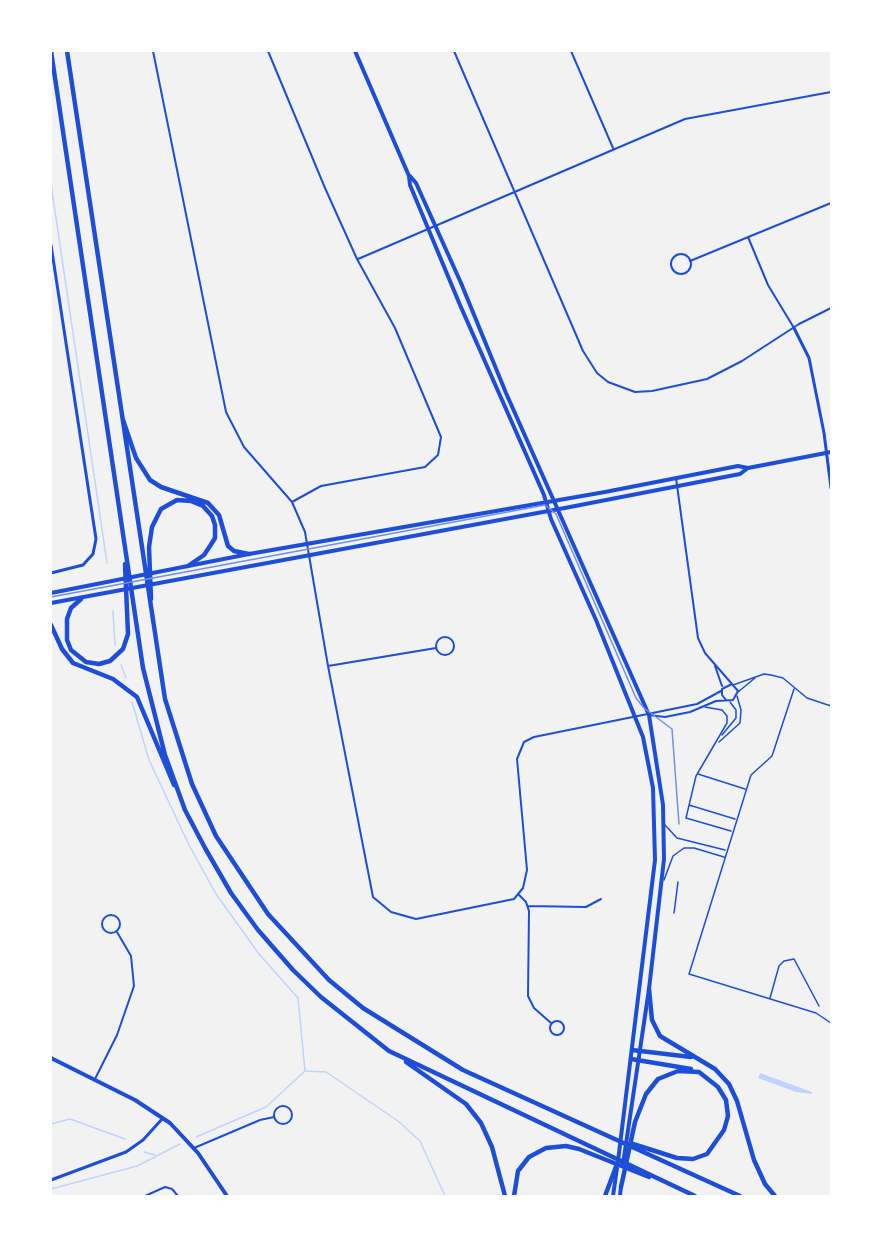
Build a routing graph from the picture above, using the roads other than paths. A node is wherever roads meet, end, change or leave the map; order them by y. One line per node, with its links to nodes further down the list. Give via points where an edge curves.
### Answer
1 (51, 51): 32 (highway)
2 (67, 51): 21 (highway)
3 (153, 51): 29 (street, via 226,412 244,447)
4 (268, 51): 17 (street)
5 (355, 51): 10 (main road)
6 (454, 51): 11 (street)
7 (571, 51): 9 (street)
8 (831, 92): 9 (street, via 685,119)
9 (613, 148): 11 (street)
10 (409, 176): 13 (main road); 14 (main road)
11 (513, 192): 13 (street); 20 (street, via 583,351 597,374 608,382 635,392 692,383 742,361)
12 (831, 203): 15 (street)
13 (435, 225): 14 (street); 27 (main road)
14 (427, 228): 17 (street); 28 (main road)
15 (748, 237): 18 (street); 20 (street, via 768,285)
16 (51, 245): 37 (street, via 96,546 83,565)
17 (357, 259): 29 (street, via 395,328 441,437 440,450 434,462 425,467 321,486)
18 (690, 261): 18 (street, via 679,254 673,258 672,267 685,273)
19 (831, 308): 20 (street)
20 (794, 328): 22 (street, via 809,358)
21 (119, 407): 34 (highway, via 136,458 150,480 208,503 219,515 228,546); 42 (highway)
22 (829, 453): 23 (main road); 26 (street)
23 (748, 468): 24 (main road, via 738,466); 25 (main road, via 740,474)
24 (676, 478): 25 (street); 27 (main road)
25 (677, 485): 30 (main road); 44 (street, via 697,631)
26 (831, 488)
27 (555, 500): 28 (main road); 30 (main road)
28 (546, 501): 31 (main road); 33 (main road)
29 (292, 502): 33 (street)
30 (559, 509): 31 (main road); 54 (main road)
31 (549, 511): 35 (main road); 55 (main road)
32 (123, 537): 39 (highway, via 128,634 123,649 110,661 86,662 71,650 67,619 71,608); 60 (highway, via 146,679)
33 (307, 544): 34 (main road); 35 (street)
34 (249, 554): 36 (main road)
35 (309, 555): 39 (main road); 45 (street)
36 (188, 566): 38 (main road); 42 (highway, via 210,546 215,538 215,525 203,506 177,500 161,509 152,527)
37 (51, 573)
38 (51, 593)
39 (81, 599): 40 (main road)
40 (51, 603)
41 (51, 625): 60 (highway, via 73,663 113,679 137,697)
42 (152, 625): 92 (highway, via 165,699 192,784 216,836 275,922 329,980 398,1032 456,1066)
43 (436, 648): 43 (street, via 446,655 453,651 454,642 442,637); 45 (street)
44 (714, 664): 47 (street); 49 (street)
45 (328, 666): 71 (street, via 373,897 391,912 416,919 501,903)
46 (757, 677): 47 (lane); 48 (lane, via 764,674 783,678); 50 (lane)
47 (733, 685): 49 (street); 50 (street)
48 (794, 689): 52 (lane); 59 (lane, via 772,756 752,772)
49 (722, 690): 51 (street); 54 (street, via 704,702)
50 (737, 694): 51 (street); 57 (lane, via 740,723)
51 (727, 700): 53 (street); 56 (lane, via 736,710 736,718)
52 (831, 706)
53 (705, 707): 54 (street, via 665,717); 56 (lane, via 719,708 727,716)
54 (649, 715): 55 (street); 63 (main road)
55 (637, 717): 66 (main road, via 653,788); 71 (street, via 534,737 520,747 517,759 527,870)
56 (720, 738): 57 (lane)
57 (718, 743): 58 (lane)
58 (698, 774): 59 (lane); 61 (lane)
59 (746, 789): 62 (lane)
60 (179, 793): 83 (highway, via 205,848 258,930 321,997)
61 (689, 805): 62 (lane); 64 (lane, via 686,818)
62 (736, 819): 64 (lane)
63 (664, 823): 65 (lane, via 677,838); 68 (main road)
64 (731, 831): 65 (lane)
65 (726, 851): 67 (lane)
66 (655, 853): 68 (main road); 81 (main road)
67 (724, 857): 70 (lane, via 684,848 673,856); 77 (lane, via 689,974)
68 (664, 859): 70 (main road)
69 (678, 882): 74 (lane)
70 (661, 883): 76 (main road)
71 (519, 895): 73 (street)
72 (601, 898): 73 (street, via 586,907)
73 (528, 906): 79 (street, via 528,996 534,1008)
74 (674, 913)
75 (117, 932): 75 (street, via 120,919 107,915 102,921 103,928 108,933); 89 (street, via 131,956 134,986 117,1035)
76 (649, 989): 82 (main road); 86 (highway, via 655,1031 669,1044)
77 (769, 999): 78 (lane, via 779,966 794,959); 80 (lane, via 816,1013)
78 (819, 1006)
79 (551, 1023): 79 (street, via 552,1034 562,1033 561,1021)
80 (831, 1023)
81 (632, 1050): 82 (highway); 85 (main road)
82 (640, 1050): 86 (highway); 87 (main road)
83 (388, 1051): 94 (highway); 101 (highway, via 466,1104 481,1123 492,1147)
84 (51, 1058): 89 (main road)
85 (631, 1059): 87 (highway); 95 (main road)
86 (699, 1059): 108 (highway, via 715,1068 729,1084 754,1160)
87 (638, 1060): 88 (highway); 97 (main road)
88 (695, 1070): 92 (highway, via 705,1075 726,1100 728,1116 718,1143 707,1154 677,1158); 97 (highway, via 665,1075 646,1094 635,1122)
89 (94, 1079): 91 (main road)
90 (274, 1117): 90 (street, via 286,1124 292,1114 288,1108 280,1107); 93 (street)
91 (163, 1118): 93 (main road); 96 (street, via 126,1152)
92 (606, 1135): 107 (highway)
93 (194, 1148): 100 (main road)
94 (602, 1156): 102 (highway, via 566,1146 546,1149 529,1157 518,1171); 106 (highway)
95 (619, 1158): 103 (highway); 104 (main road)
96 (51, 1180)
97 (621, 1187): 105 (main road)
98 (145, 1196): 99 (street, via 165,1188)
99 (178, 1196)
100 (227, 1196)
101 (505, 1196)
102 (514, 1196)
103 (605, 1196)
104 (613, 1196)
105 (620, 1196)
106 (695, 1196)
107 (740, 1196)
108 (775, 1196)

